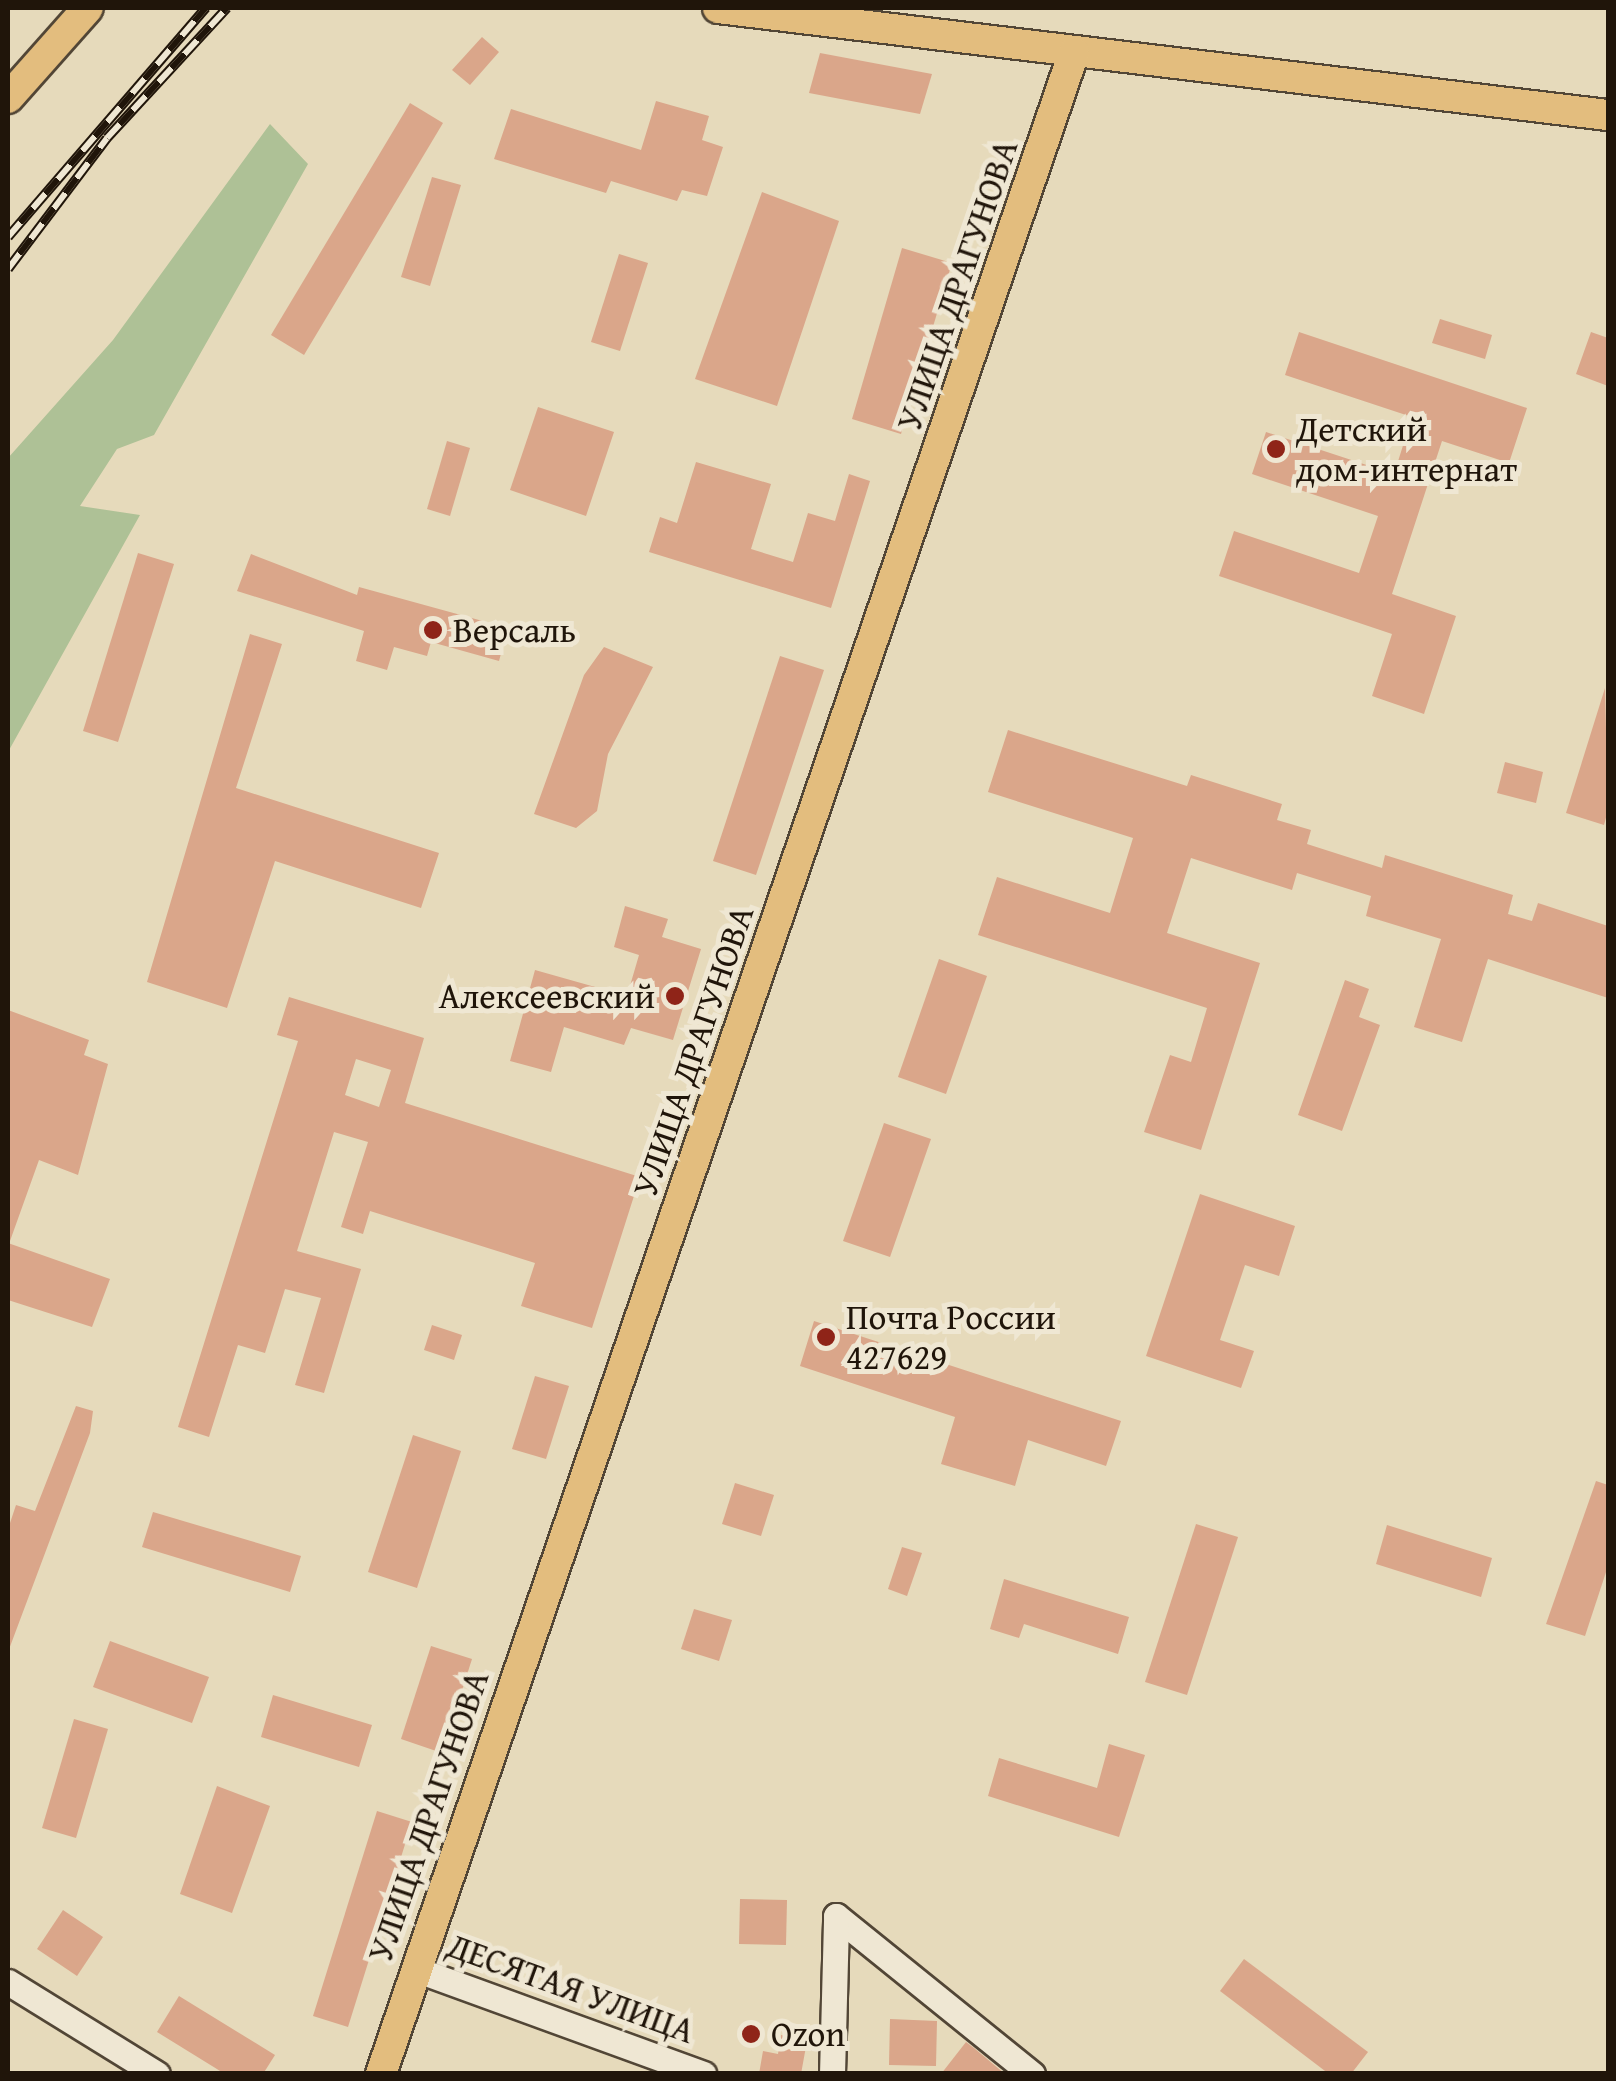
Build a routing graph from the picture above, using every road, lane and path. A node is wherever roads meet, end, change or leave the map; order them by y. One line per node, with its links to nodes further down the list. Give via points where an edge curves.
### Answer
1 (88, 8): 4 (main road)
2 (718, 8): 3 (main road)
3 (1074, 52): 5 (main road); 6 (main road, УЛИЦА ДРАГУНОВА)
4 (8, 98)
5 (1608, 116)
6 (415, 1969): 9 (main road, УЛИЦА ДРАГУНОВА); 10 (street, ДЕСЯТАЯ УЛИЦА)
7 (8, 1982): 8 (street)
8 (157, 2074)
9 (381, 2074)
10 (703, 2074)
11 (832, 2074): 12 (street, via 836,1916)
12 (1032, 2074)

